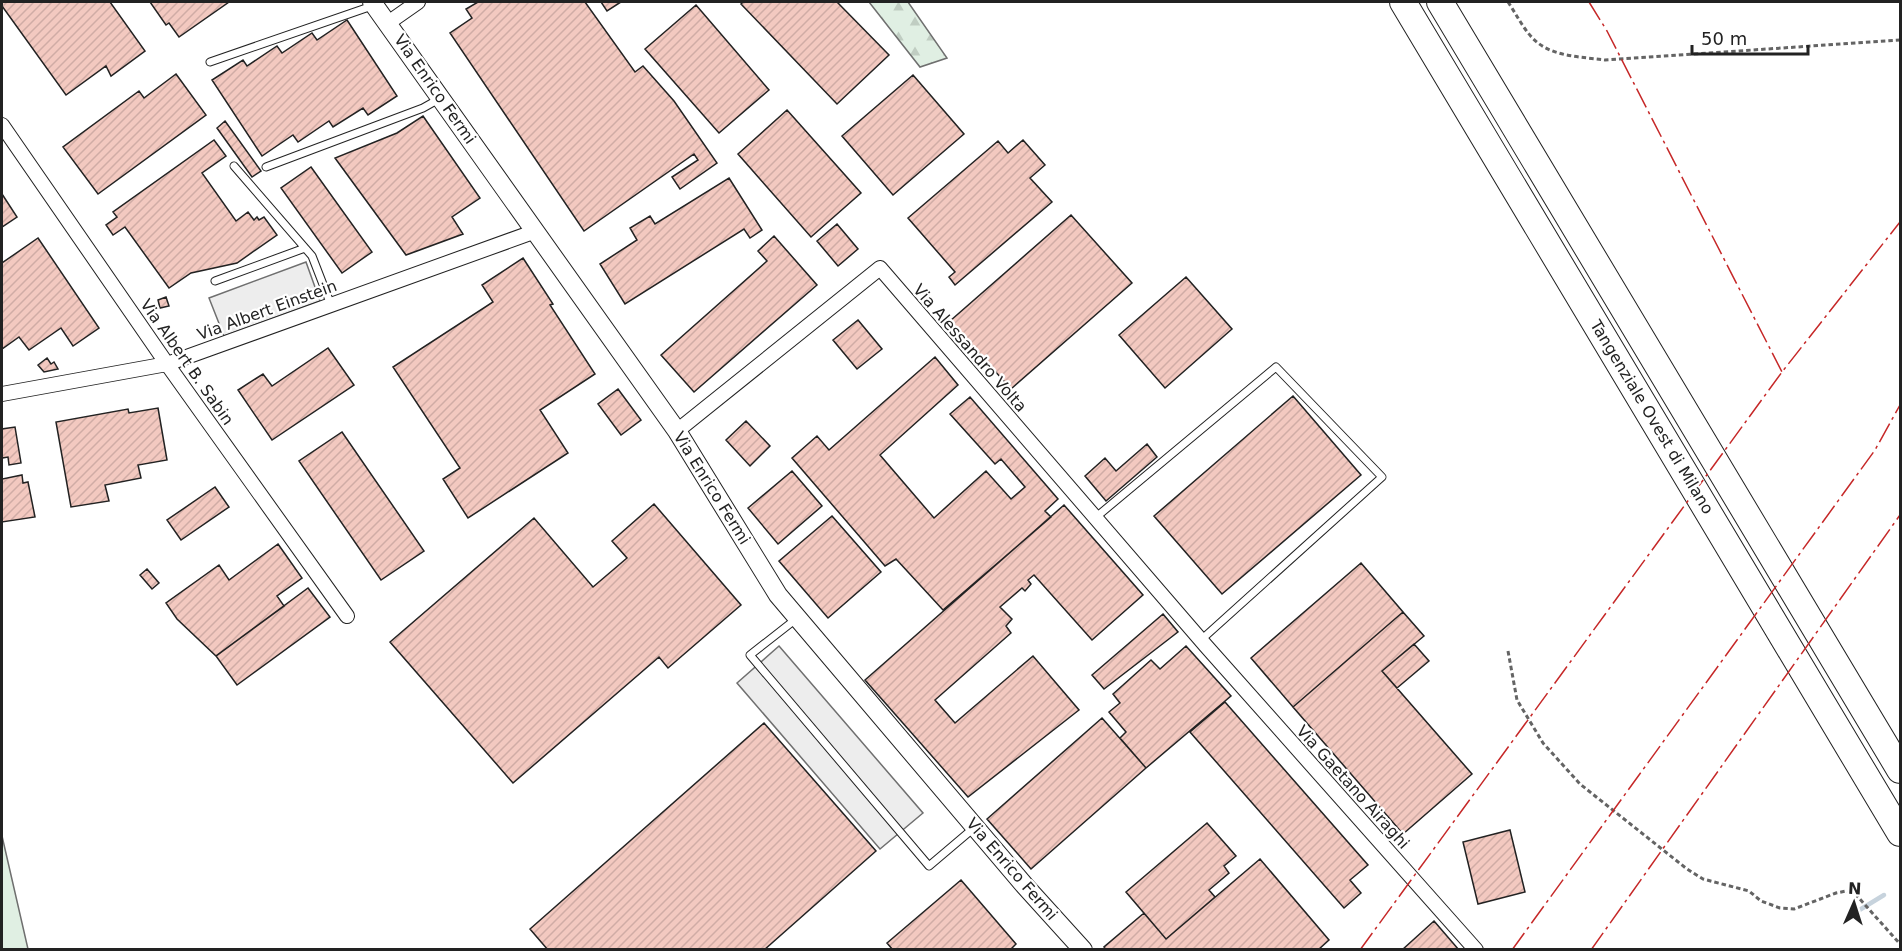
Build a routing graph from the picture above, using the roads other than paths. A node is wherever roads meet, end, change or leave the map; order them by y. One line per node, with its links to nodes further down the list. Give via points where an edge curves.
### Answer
1 (418, 2): 5 (street)
2 (1402, 2): 24 (highway, Tangenziale Ovest di Milano)
3 (1440, 2): 22 (highway, Tangenziale Ovest di Milano)
4 (373, 3): 5 (street, Via Enrico Fermi); 6 (lane)
5 (388, 22): 7 (street, Via Enrico Fermi)
6 (210, 62)
7 (442, 97): 10 (lane, via 423,108); 11 (street, Via Enrico Fermi)
8 (2, 125): 15 (street, Via Albert B. Sabin)
9 (234, 166): 12 (lane)
10 (266, 167)
11 (536, 231): 14 (street, Via Albert Einstein); 17 (street, Via Enrico Fermi)
12 (305, 248): 13 (lane); 14 (lane, via 312,256)
13 (215, 281)
14 (331, 305): 15 (street, Via Albert Einstein)
15 (167, 364): 16 (street, Via Albert Einstein); 19 (street, Via Albert B. Sabin)
16 (2, 394)
17 (677, 431): 18 (street, Via Alessandro Volta, via 879,268); 20 (street, Via Enrico Fermi, via 778,595)
18 (1095, 518): 21 (street, Via Alessandro Volta); 21 (lane, via 1276,367 1382,477)
19 (347, 616)
20 (798, 617): 23 (street, Via Enrico Fermi); 23 (lane, via 750,655 929,866)
21 (1204, 643): 26 (street, Via Gaetano Airaghi)
22 (1900, 770)
23 (975, 827): 25 (street, Via Enrico Fermi)
24 (1900, 833)
25 (1083, 950)
26 (1476, 950)

